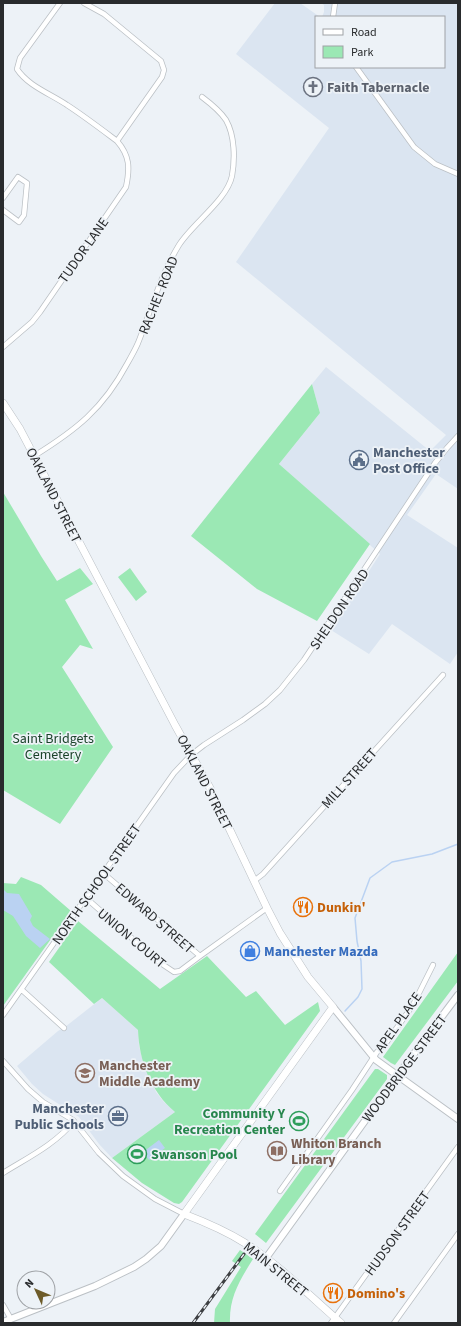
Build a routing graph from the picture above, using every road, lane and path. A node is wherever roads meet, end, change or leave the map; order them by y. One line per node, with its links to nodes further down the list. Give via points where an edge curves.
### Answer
1 (60, 3): 7 (street, TUDOR LANE, via 20,58 17,69 21,76)
2 (84, 3): 7 (street, via 104,14 162,61 162,77)
3 (335, 3): 4 (street)
4 (334, 16)
5 (357, 68): 8 (street, via 414,147 435,164)
6 (202, 97): 14 (street, RACHEL ROAD, via 226,120 232,137 233,161 226,191 196,224 170,260 138,344 110,393 79,426)
7 (117, 141): 11 (street, TUDOR LANE, via 128,159 126,187 40,312)
8 (458, 174)
9 (3, 198): 10 (street, via 18,177 26,183 24,215 19,222)
10 (3, 210)
11 (3, 347)
12 (3, 403): 14 (main road, OAKLAND STREET)
13 (458, 436): 16 (street, SHELDON ROAD, via 436,462 291,677 265,704)
14 (34, 456): 16 (main road, OAKLAND STREET)
15 (443, 675): 18 (street, MILL STREET)
16 (191, 755): 17 (street, NORTH SCHOOL STREET, via 174,773); 18 (main road, OAKLAND STREET, via 210,788)
17 (103, 873): 19 (street, NORTH SCHOOL STREET); 21 (street, EDWARD STREET)
18 (254, 881): 20 (main road, OAKLAND STREET)
19 (86, 898): 21 (street, UNION COURT, via 159,962 174,972 180,971); 23 (street, NORTH SCHOOL STREET)
20 (267, 908): 21 (street, EDWARD STREET); 25 (main road, OAKLAND STREET, via 290,951)
21 (200, 956)
22 (433, 965): 28 (street, APEL PLACE, via 415,1002)
23 (22, 990): 26 (street, NORTH SCHOOL STREET); 27 (street)
24 (458, 995): 30 (main road, WOODBRIDGE STREET)
25 (333, 1007): 28 (main road, OAKLAND STREET); 36 (main road)
26 (3, 1015)
27 (64, 1028)
28 (374, 1057): 30 (main road, OAKLAND STREET); 35 (street, APEL PLACE)
29 (3, 1061): 32 (street, via 43,1102)
30 (398, 1075): 31 (main road, OAKLAND STREET); 38 (main road, WOODBRIDGE STREET)
31 (458, 1119)
32 (74, 1121): 34 (street, via 48,1145); 36 (street, via 99,1153 123,1176 153,1198)
33 (458, 1147): 41 (street, HUDSON STREET)
34 (3, 1173)
35 (280, 1191)
36 (184, 1214): 38 (main road, MAIN STREET, via 239,1239); 40 (main road, via 161,1246 146,1259 95,1286)
37 (458, 1234): 43 (street)
38 (266, 1258): 41 (main road, MAIN STREET)
39 (3, 1304): 40 (street)
40 (11, 1319): 42 (main road)
41 (336, 1321)
42 (3, 1322)
43 (394, 1323)

